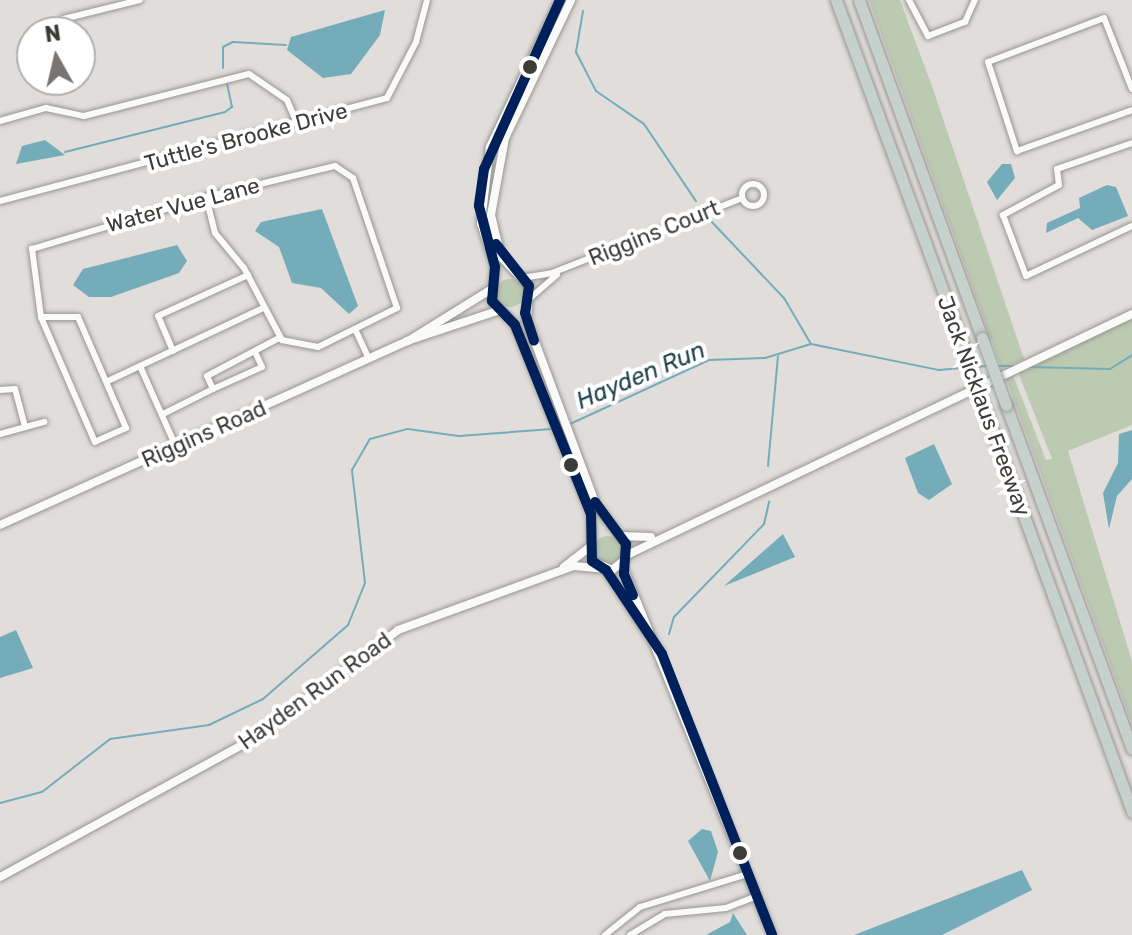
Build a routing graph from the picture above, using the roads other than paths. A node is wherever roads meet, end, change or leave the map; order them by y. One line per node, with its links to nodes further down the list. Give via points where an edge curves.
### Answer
1 (140, 0): 9 (street)
2 (427, 0): 15 (street, Tuttle's Brooke Drive, via 416,42 387,98)
3 (560, 0): 24 (main road, via 484,169 480,215)
4 (571, 0): 23 (main road, via 493,177 496,244)
5 (836, 0): 55 (highway, Jack Nicklaus Freeway, bridge)
6 (859, 0): 54 (highway, Jack Nicklaus Freeway, bridge)
7 (909, 0): 8 (street, via 922,34 934,36 965,22)
8 (975, 0)
9 (126, 2): 10 (street)
10 (74, 16)
11 (1129, 60): 12 (street); 13 (street, via 1101,18 987,66 1017,151)
12 (1132, 89)
13 (1132, 110)
14 (0, 121): 15 (street, via 46,108 84,116 249,74 287,100)
15 (297, 123): 19 (street, Tuttle's Brooke Drive)
16 (1132, 143): 20 (street, via 1057,169 1060,183 1005,210 1026,276)
17 (206, 197): 22 (street, via 215,233); 29 (street, Water Vue Lane, via 38,245 29,254); 30 (street, Water Vue Lane, via 342,168 353,178 396,300 392,314)
18 (742, 198): 21 (street, Riggins Court)
19 (0, 201)
20 (1132, 226)
21 (565, 269): 23 (street, Riggins Court); 25 (street, Riggins Court)
22 (248, 275): 26 (street); 33 (street, via 158,316)
23 (520, 277): 24 (main road, Riggins Road); 25 (main road)
24 (493, 286): 27 (main road); 32 (main road, Riggins Road)
25 (528, 302): 27 (main road, Riggins Road); 46 (main road, via 571,441)
26 (263, 308): 31 (street); 33 (street)
27 (502, 311): 32 (main road, Riggins Road); 48 (main road, via 547,409)
28 (1132, 314): 47 (main road)
29 (41, 317): 37 (street, via 78,317); 37 (street, via 95,442 127,425)
30 (355, 329): 31 (street, via 318,347); 35 (street)
31 (279, 338): 34 (street)
32 (407, 341): 35 (main road, Riggins Road)
33 (173, 351): 36 (street)
34 (256, 354): 38 (street, via 207,376); 38 (street, via 262,367)
35 (369, 359): 44 (main road, Riggins Road)
36 (140, 366): 37 (street); 40 (street)
37 (108, 381)
38 (213, 389): 40 (street)
39 (0, 390): 42 (street, via 15,389)
40 (163, 414): 44 (street)
41 (44, 422): 42 (street)
42 (25, 427): 43 (street)
43 (0, 434)
44 (176, 447): 45 (main road, Riggins Road)
45 (0, 525)
46 (616, 535): 47 (main road); 48 (main road); 49 (main road)
47 (656, 537): 49 (main road)
48 (593, 543): 51 (main road); 52 (main road, Hayden Run Road)
49 (627, 555): 50 (main road)
50 (622, 565): 51 (main road, Hayden Run Road); 53 (main road)
51 (603, 569): 52 (main road, Hayden Run Road, via 582,565); 53 (main road)
52 (556, 574): 57 (main road, Hayden Run Road, via 398,630 248,742)
53 (662, 654): 56 (main road)
54 (1132, 749)
55 (1132, 812)
56 (748, 874): 58 (main road); 59 (street, via 640,907)
57 (0, 877)
58 (757, 896): 60 (street, via 726,908 665,914); 61 (main road)
59 (610, 933)
60 (630, 935)
61 (772, 935)

